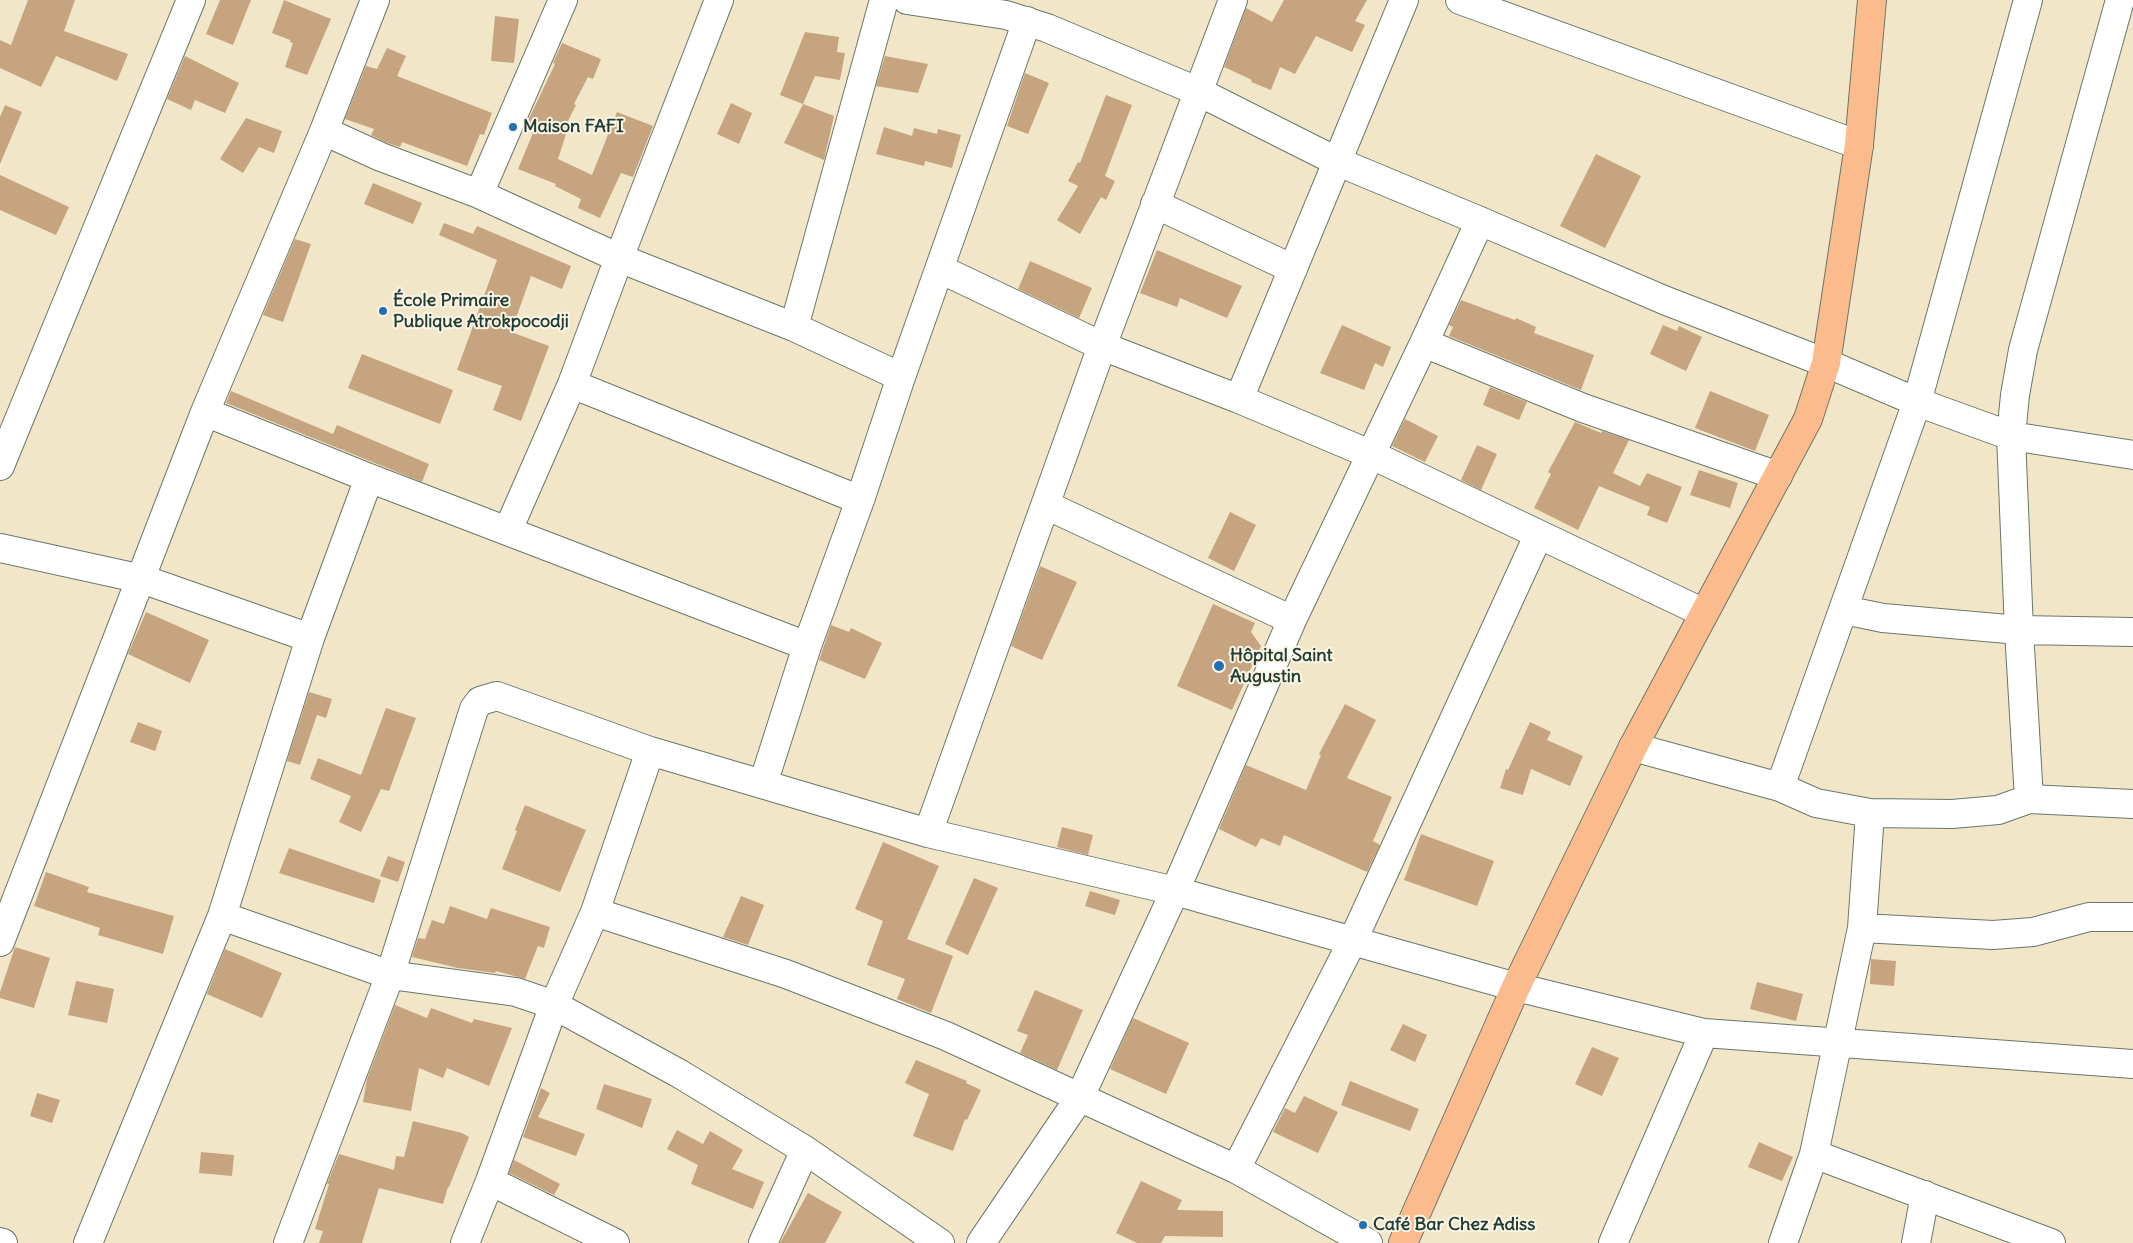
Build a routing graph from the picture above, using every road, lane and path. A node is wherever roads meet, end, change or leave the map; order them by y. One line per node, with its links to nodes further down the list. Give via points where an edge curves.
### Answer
1 (191, 0): 36 (street)
2 (375, 0): 15 (street)
3 (563, 0): 18 (street)
4 (719, 0): 21 (street)
5 (884, 0): 24 (street)
6 (907, 0): 13 (street)
7 (1233, 0): 14 (street)
8 (1404, 0): 17 (street)
9 (1460, 0): 16 (street)
10 (1872, 0): 16 (main road)
11 (2028, 0): 31 (street)
12 (2120, 0): 33 (street, via 2023,350)
13 (1014, 12): 14 (street); 22 (street)
14 (1197, 91): 17 (street); 19 (street)
15 (324, 131): 18 (street, via 381,157); 32 (street)
16 (1859, 145): 27 (main road)
17 (1336, 162): 20 (street); 23 (street)
18 (480, 194): 21 (street)
19 (1155, 204): 23 (street); 26 (street)
20 (1480, 221): 25 (street); 27 (street, via 1664,300)
21 (619, 258): 24 (street); 29 (street)
22 (940, 269): 26 (street); 28 (street)
23 (1293, 269): 30 (street)
24 (794, 327): 28 (street)
25 (1424, 343): 34 (street); 37 (street, via 1583,408)
26 (1102, 346): 30 (street); 40 (street)
27 (1826, 363): 31 (street); 37 (main road, via 1808,419)
28 (901, 377): 39 (street)
29 (572, 384): 39 (street); 41 (street)
30 (1239, 399): 34 (street)
31 (1917, 402): 33 (street); 45 (street)
32 (205, 412): 38 (street); 44 (street)
33 (2011, 436): 35 (street); 48 (street)
34 (1370, 454): 42 (street); 47 (street)
35 (2133, 455)
36 (0, 466)
37 (1778, 476): 46 (main road)
38 (369, 478): 41 (street); 50 (street)
39 (860, 500): 51 (street)
40 (1046, 506): 47 (street); 59 (street)
41 (508, 530): 51 (street)
42 (1538, 536): 46 (street); 65 (street)
43 (0, 548): 44 (street)
44 (142, 579): 50 (street); 66 (street)
45 (1844, 610): 48 (street, via 1882,618); 55 (street)
46 (1704, 613): 52 (main road)
47 (1292, 620): 60 (street)
48 (2019, 630): 49 (street); 56 (street)
49 (2133, 632)
50 (310, 638): 62 (street)
51 (807, 646): 54 (street)
52 (1633, 747): 55 (street); 68 (main road)
53 (650, 751): 54 (street); 61 (street); 67 (street, via 498,696 480,701 474,709)
54 (763, 784): 59 (street)
55 (1780, 788): 58 (street, via 1816,804)
56 (2029, 798): 57 (street); 58 (street, via 1998,810 1952,814)
57 (2133, 804)
58 (1870, 813): 64 (street)
59 (928, 833): 60 (street)
60 (1175, 891): 65 (street); 73 (street)
61 (594, 912): 69 (street); 73 (street, via 786,974 946,1036)
62 (222, 916): 67 (street); 80 (street)
63 (2133, 917): 64 (street, via 2090,917 2033,932 1993,935)
64 (1862, 928): 71 (street)
65 (1353, 940): 68 (street); 76 (street)
66 (0, 942)
67 (390, 975): 69 (street, via 516,992); 81 (street)
68 (1516, 987): 70 (street); 88 (main road)
69 (554, 1005): 74 (street, via 680,1074); 77 (street)
70 (1704, 1034): 71 (street); 89 (street)
71 (1836, 1043): 72 (street); 75 (street)
72 (2133, 1064)
73 (1080, 1098): 76 (street); 86 (street)
74 (805, 1150): 84 (street); 85 (street)
75 (1814, 1154): 78 (street); 90 (street)
76 (1236, 1169): 87 (street)
77 (490, 1181): 82 (street); 83 (street)
78 (1925, 1195): 79 (street); 91 (street)
79 (2043, 1242)
80 (88, 1243)
81 (288, 1243)
82 (465, 1243)
83 (615, 1243)
84 (763, 1243)
85 (940, 1243)
86 (981, 1243)
87 (1368, 1243)
88 (1403, 1243)
89 (1613, 1243)
90 (1783, 1243)
91 (1916, 1243)

